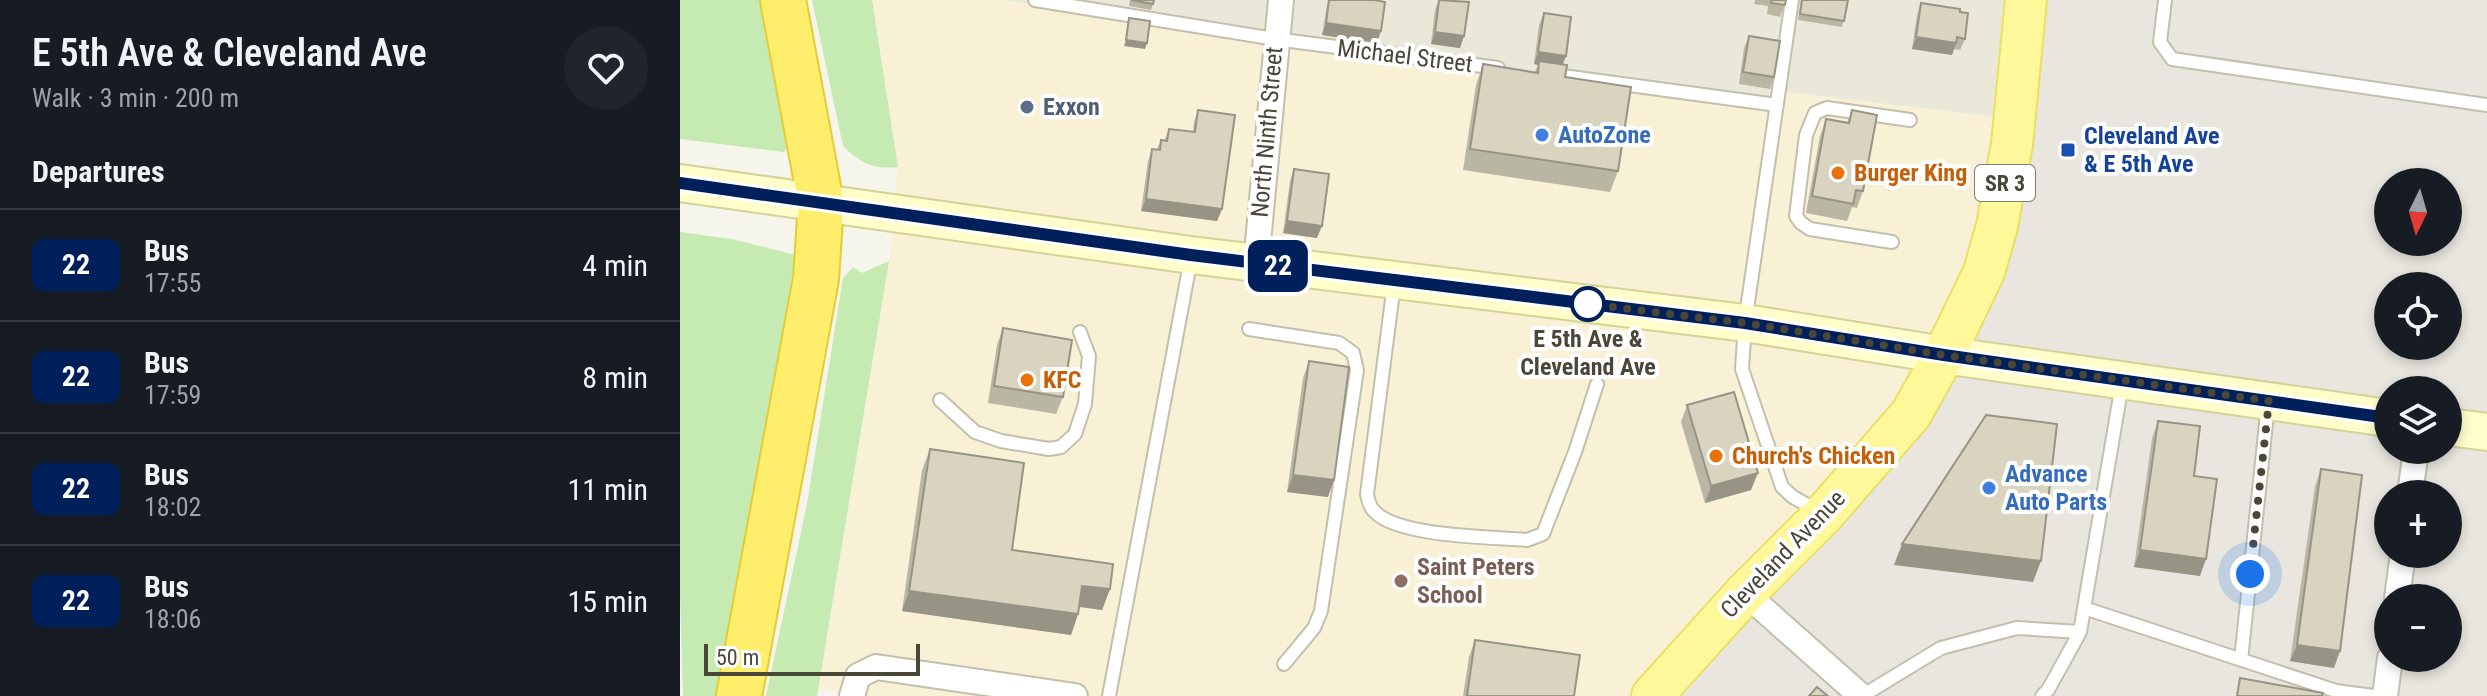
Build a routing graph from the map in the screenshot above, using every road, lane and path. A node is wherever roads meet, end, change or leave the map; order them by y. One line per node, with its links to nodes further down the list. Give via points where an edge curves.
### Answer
1 (783, 0): 14 (highway)
2 (1035, 0): 7 (lane, Michael Street)
3 (1281, 0): 7 (street, North Ninth Street)
4 (1792, 0): 10 (lane)
5 (2026, 0): 22 (main road, Cleveland Avenue / SR 3, via 2012,144 1997,226 1984,272)
6 (2165, 0): 11 (lane, via 2160,42 2172,59)
7 (1275, 39): 8 (lane, Michael Street); 17 (street, North Ninth Street)
8 (1507, 69)
9 (1537, 73): 10 (lane)
10 (1777, 105): 19 (lane)
11 (2487, 105)
12 (1910, 120): 15 (lane, via 1827,108 1815,113 1806,135 1796,216 1801,223 1810,229)
13 (680, 183): 14 (main road)
14 (821, 203): 16 (main road); 37 (highway, via 816,279)
15 (1892, 242)
16 (1191, 255): 17 (main road); 40 (lane)
17 (1256, 263): 18 (main road)
18 (1395, 281): 19 (main road); 24 (lane, via 1367,494 1374,512 1390,521 1415,530 1534,540 1543,534)
19 (1745, 323): 22 (main road); 30 (lane, via 1742,369 1782,487)
20 (1249, 329): 35 (lane, via 1339,343 1353,353 1357,370 1321,611)
21 (1080, 332): 25 (lane, via 1089,356 1085,404 1075,434 1061,447 1001,441 975,432)
22 (1944, 355): 23 (main road); 30 (main road, Cleveland Avenue / SR 3, via 1911,414)
23 (2123, 380): 26 (main road); 32 (lane)
24 (1597, 384)
25 (940, 400)
26 (2269, 401): 27 (main road); 34 (lane)
27 (2374, 416)
28 (2462, 429): 29 (main road)
29 (2487, 432)
30 (1824, 514): 31 (main road, Cleveland Avenue / SR 3)
31 (1745, 593): 41 (main road, Cleveland Avenue / SR 3); 42 (street)
32 (2084, 608): 33 (lane); 34 (lane)
33 (2080, 632): 42 (lane, via 2017,628 1941,648); 43 (lane)
34 (2241, 660): 44 (lane, via 2336,691)
35 (1284, 664)
36 (2388, 672): 45 (street)
37 (739, 696)
38 (852, 696): 39 (street, via 858,676 876,667)
39 (1075, 696)
40 (1109, 696)
41 (1652, 696)
42 (1862, 696)
43 (2042, 696)
44 (2373, 696)
45 (2385, 696)

